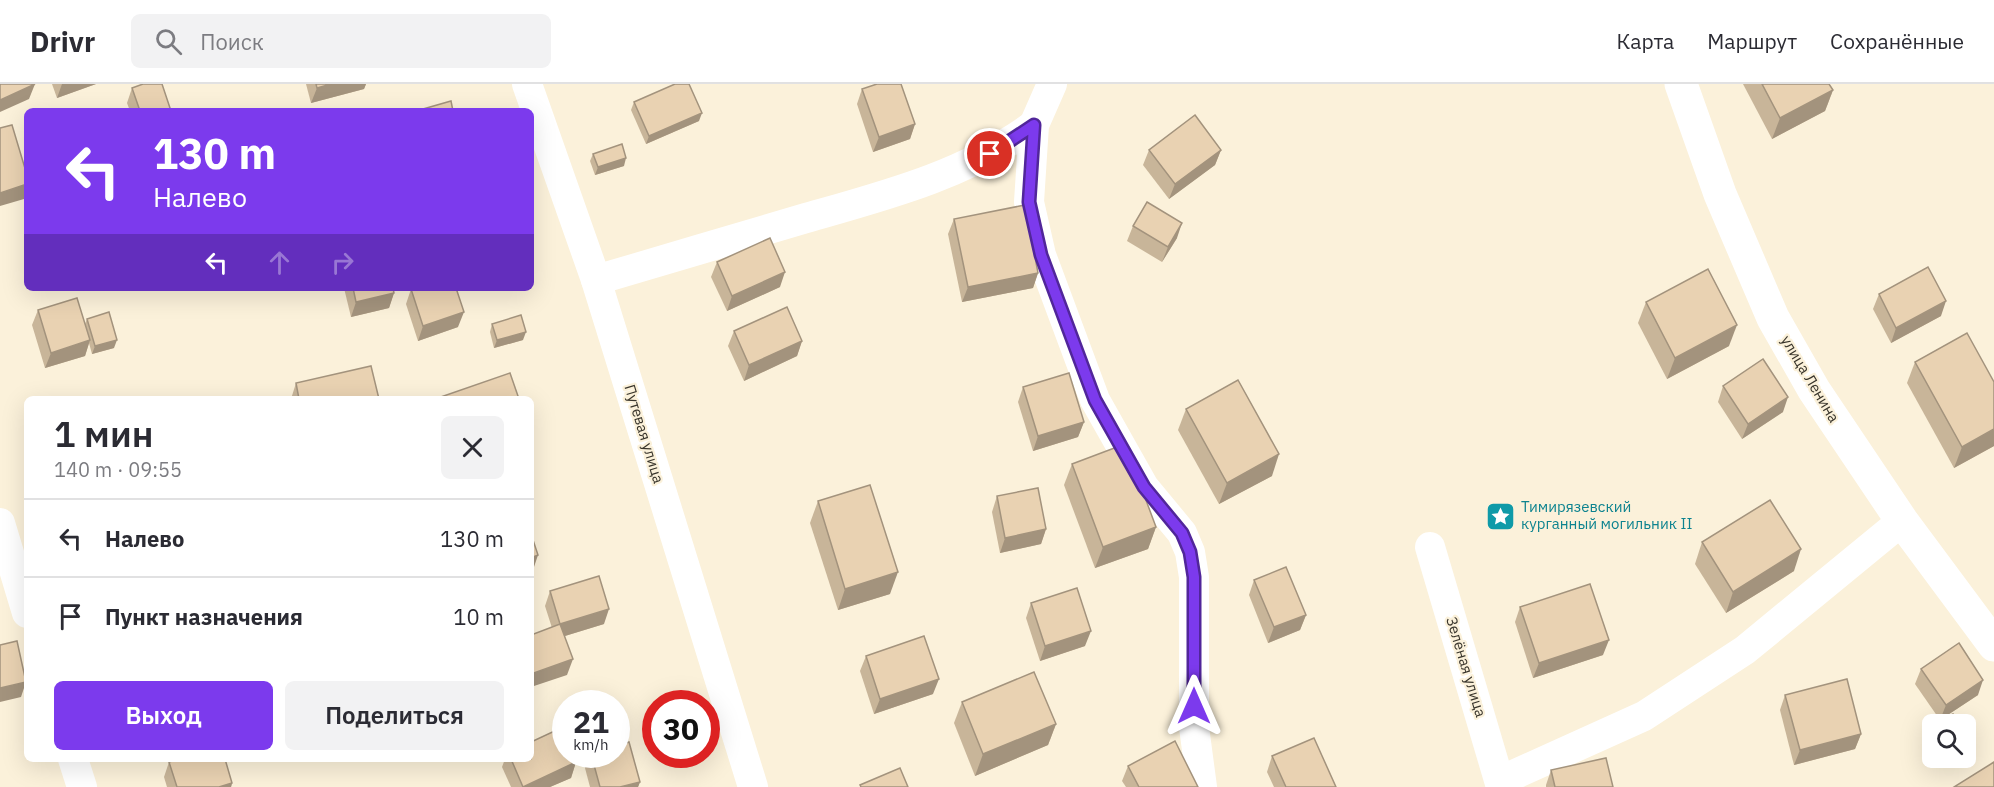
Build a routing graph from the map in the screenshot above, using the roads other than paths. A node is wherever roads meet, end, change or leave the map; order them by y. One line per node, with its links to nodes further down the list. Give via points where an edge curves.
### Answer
1 (527, 84): 5 (street, Путевая улица)
2 (1052, 84): 4 (street)
3 (1681, 84): 6 (street, улица Ленина, via 1720,195 1773,318 1814,390)
4 (1034, 125): 5 (street, via 976,162 918,184); 15 (street, via 1029,202 1041,255 1095,400 1144,487 1182,533 1190,552 1194,577 1194,727)
5 (596, 280): 14 (street, Путевая улица)
6 (1902, 521): 10 (street, улица Ленина); 12 (street, via 1745,650 1644,716)
7 (0, 524): 9 (street)
8 (1430, 547): 12 (street, Зелёная улица)
9 (24, 603)
10 (1994, 645)
11 (74, 762): 13 (street)
12 (1501, 784)
13 (82, 787)
14 (753, 787)
15 (1202, 787)

